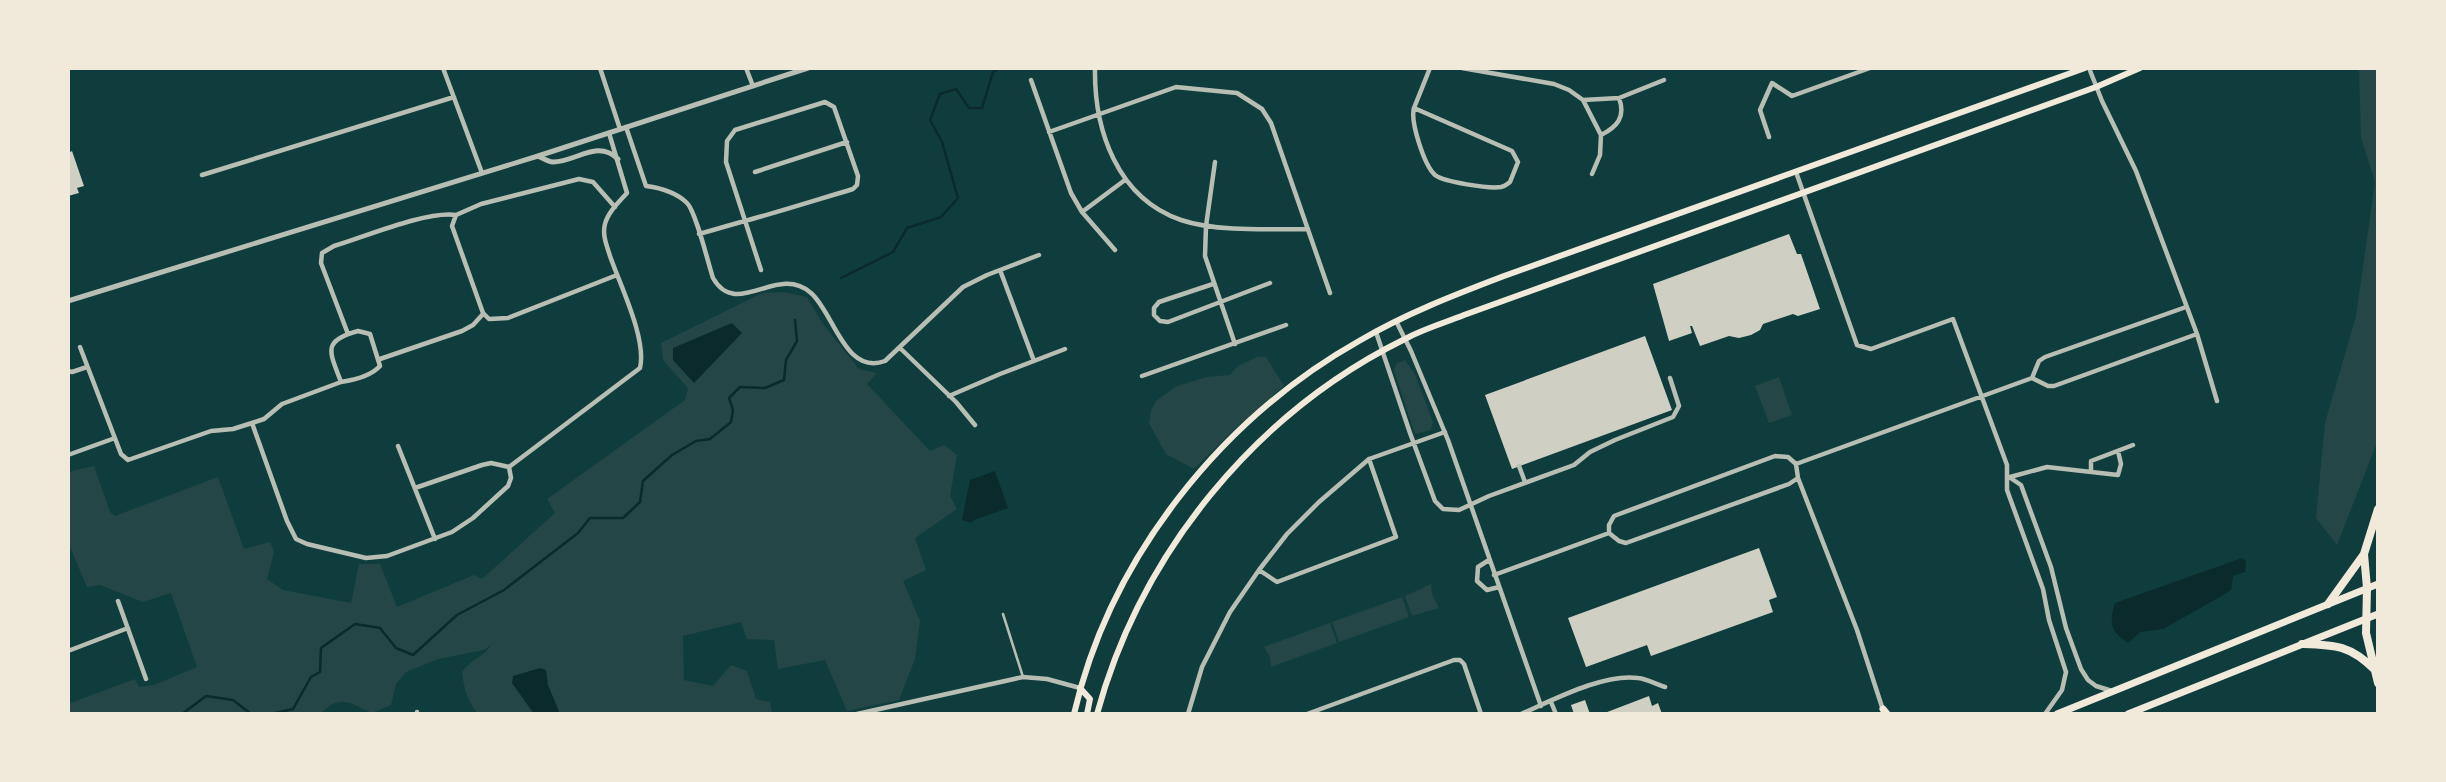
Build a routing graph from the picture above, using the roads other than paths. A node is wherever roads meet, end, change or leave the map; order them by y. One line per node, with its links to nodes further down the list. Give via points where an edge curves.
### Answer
1 (443, 68): 15 (street)
2 (600, 68): 20 (street)
3 (746, 68): 13 (street)
4 (808, 68): 13 (street)
5 (1095, 68): 19 (street)
6 (1430, 68): 18 (street)
7 (1462, 68): 17 (street, via 1554,85)
8 (1870, 68): 24 (street, via 1792,96 1772,83 1760,110)
9 (2087, 68): 14 (street); 30 (main road)
10 (2140, 68): 14 (main road)
11 (1031, 80): 21 (street)
12 (1664, 80): 16 (street)
13 (753, 87): 20 (street)
14 (2096, 87): 35 (main road); 53 (street, via 2136,171)
15 (454, 97): 31 (street); 33 (street)
16 (1619, 98): 17 (street); 23 (street, via 1623,108 1620,119 1614,129)
17 (1583, 100): 23 (street)
18 (1414, 108): 18 (street, via 1413,121 1427,164 1436,175 1498,187 1510,182 1518,162 1512,151)
19 (1097, 114): 21 (street); 34 (street, via 1111,156); 41 (street, via 1176,87 1227,90 1247,97 1271,123)
20 (623, 128): 22 (street); 42 (street, via 646,186 687,203)
21 (1049, 132): 37 (street)
22 (609, 133): 26 (street); 27 (street)
23 (1601, 135): 32 (street, via 1600,155)
24 (1769, 136)
25 (847, 142): 29 (street); 39 (street, via 859,180 853,189); 39 (street, via 838,114 825,102 735,130 727,141 726,162)
26 (538, 156): 27 (street, via 552,162 600,150); 31 (street)
27 (618, 159): 36 (street, via 627,193)
28 (1215, 162): 40 (street)
29 (755, 172)
30 (1796, 172): 35 (street); 55 (main road, via 1504,276)
31 (482, 173): 51 (street)
32 (1592, 174)
33 (202, 175)
34 (1125, 180): 37 (street); 40 (street, via 1161,212)
35 (1803, 192): 60 (main road); 75 (street, via 1857,345 1871,349 1953,319)
36 (615, 207): 38 (street, via 593,182 579,179 481,204); 47 (street, via 604,232)
37 (1082, 212): 43 (street)
38 (456, 215): 54 (street, via 452,226); 58 (street, via 426,217 322,253 321,262)
39 (745, 221): 42 (street); 45 (street)
40 (1206, 226): 41 (street); 49 (street, via 1205,256)
41 (1308, 229): 50 (street)
42 (699, 234): 63 (street, via 713,278 727,294 781,283 801,286 811,292 842,341 864,363 885,361)
43 (1115, 250)
44 (1039, 256): 46 (street)
45 (761, 270)
46 (1000, 270): 63 (street, via 963,287); 67 (street)
47 (617, 275): 54 (street, via 508,318 494,320); 89 (street, via 639,338 640,368)
48 (1270, 283): 52 (street)
49 (1213, 285): 52 (street); 52 (street, via 1159,302 1154,315 1168,322)
50 (1330, 293)
51 (68, 301)
52 (1220, 302): 61 (street)
53 (2186, 307): 59 (street); 72 (street, via 2045,357)
54 (483, 313): 66 (street, via 461,331)
55 (1396, 321): 57 (main road); 60 (street)
56 (1286, 325): 61 (street)
57 (1376, 332): 65 (street); 119 (main road, via 1276,397 1186,488 1129,573)
58 (348, 334): 66 (street, via 370,334); 73 (street, via 335,339 330,350)
59 (2197, 334): 72 (street, via 2054,386); 76 (street)
60 (1405, 338): 65 (main road); 79 (street)
61 (1235, 344): 70 (street)
62 (80, 347): 68 (street)
63 (900, 348): 74 (street)
64 (1065, 349): 67 (street)
65 (1384, 351): 81 (street); 128 (main road, via 1311,397 1259,442 1190,519 1157,568 1134,616 1105,682)
66 (380, 359): 73 (street, via 377,370)
67 (1034, 361): 74 (street)
68 (87, 367): 69 (street); 80 (street)
69 (68, 370)
70 (1142, 376)
71 (1670, 378): 93 (street, via 1679,406 1673,418 1615,440 1574,465)
72 (2032, 378): 75 (street)
73 (341, 382): 77 (street, via 282,404)
74 (949, 396): 78 (street)
75 (1983, 397): 87 (street); 91 (street)
76 (2217, 401)
77 (251, 423): 80 (street, via 211,431 128,460); 98 (street, via 296,539 374,559)
78 (975, 425)
79 (1445, 432): 81 (street); 95 (street)
80 (115, 438): 85 (street)
81 (1413, 443): 86 (street); 95 (street, via 1438,506 1452,511)
82 (2133, 445): 84 (street)
83 (398, 446): 94 (street)
84 (2118, 451): 90 (street, via 2091,461); 90 (street, via 2118,475)
85 (68, 456)
86 (1369, 458): 101 (street, via 1287,534); 101 (street, via 1396,537 1277,582)
87 (1796, 464): 92 (street); 97 (street, via 1788,457 1775,456 1614,516)
88 (1520, 466): 93 (street)
89 (509, 467): 94 (street, via 482,465); 98 (street, via 508,486 473,518)
90 (2091, 471): 91 (street, via 2047,467)
91 (2009, 477): 120 (street, via 2021,485 2081,669 2096,686); 134 (street, via 2007,490 2043,589 2066,672 2062,690)
92 (1798, 478): 97 (street, via 1626,543); 124 (street)
93 (1525, 482): 95 (street)
94 (415, 488): 98 (street)
95 (1470, 505): 100 (street)
96 (2378, 509): 99 (highway)
97 (1609, 533): 102 (street)
98 (435, 539)
99 (2364, 554): 105 (highway); 107 (highway)
100 (1489, 560): 102 (street); 104 (street, via 1478,567 1477,581 1488,590)
101 (1259, 570): 129 (street, via 1230,612 1202,667)
102 (1494, 575): 104 (street)
103 (2378, 584): 105 (highway)
104 (1499, 587): 122 (street)
105 (2367, 588): 107 (highway); 110 (highway)
106 (118, 601): 111 (street)
107 (2328, 604): 120 (highway)
108 (1003, 614): 115 (lane)
109 (2378, 614): 110 (highway)
110 (2365, 619): 112 (highway); 114 (highway)
111 (128, 628): 113 (street); 116 (street)
112 (2302, 644): 114 (highway, via 2345,648); 136 (highway)
113 (68, 651)
114 (2375, 670): 117 (highway)
115 (1023, 677): 119 (street); 125 (street)
116 (146, 679)
117 (2378, 683)
118 (1665, 687): 121 (street, via 1622,677)
119 (1080, 688): 126 (main road); 127 (main road, via 1090,699)
120 (2114, 692): 135 (highway)
121 (1551, 702): 122 (street); 133 (street)
122 (1541, 706): 123 (street)
123 (1533, 711): 132 (street)
124 (1885, 712)
125 (857, 714)
126 (1074, 714)
127 (1087, 714)
128 (1097, 714)
129 (1188, 714)
130 (1307, 714): 131 (street, via 1454,660 1464,664)
131 (1481, 714)
132 (1521, 714)
133 (1556, 714)
134 (2045, 714)
135 (2057, 714)
136 (2128, 714)

